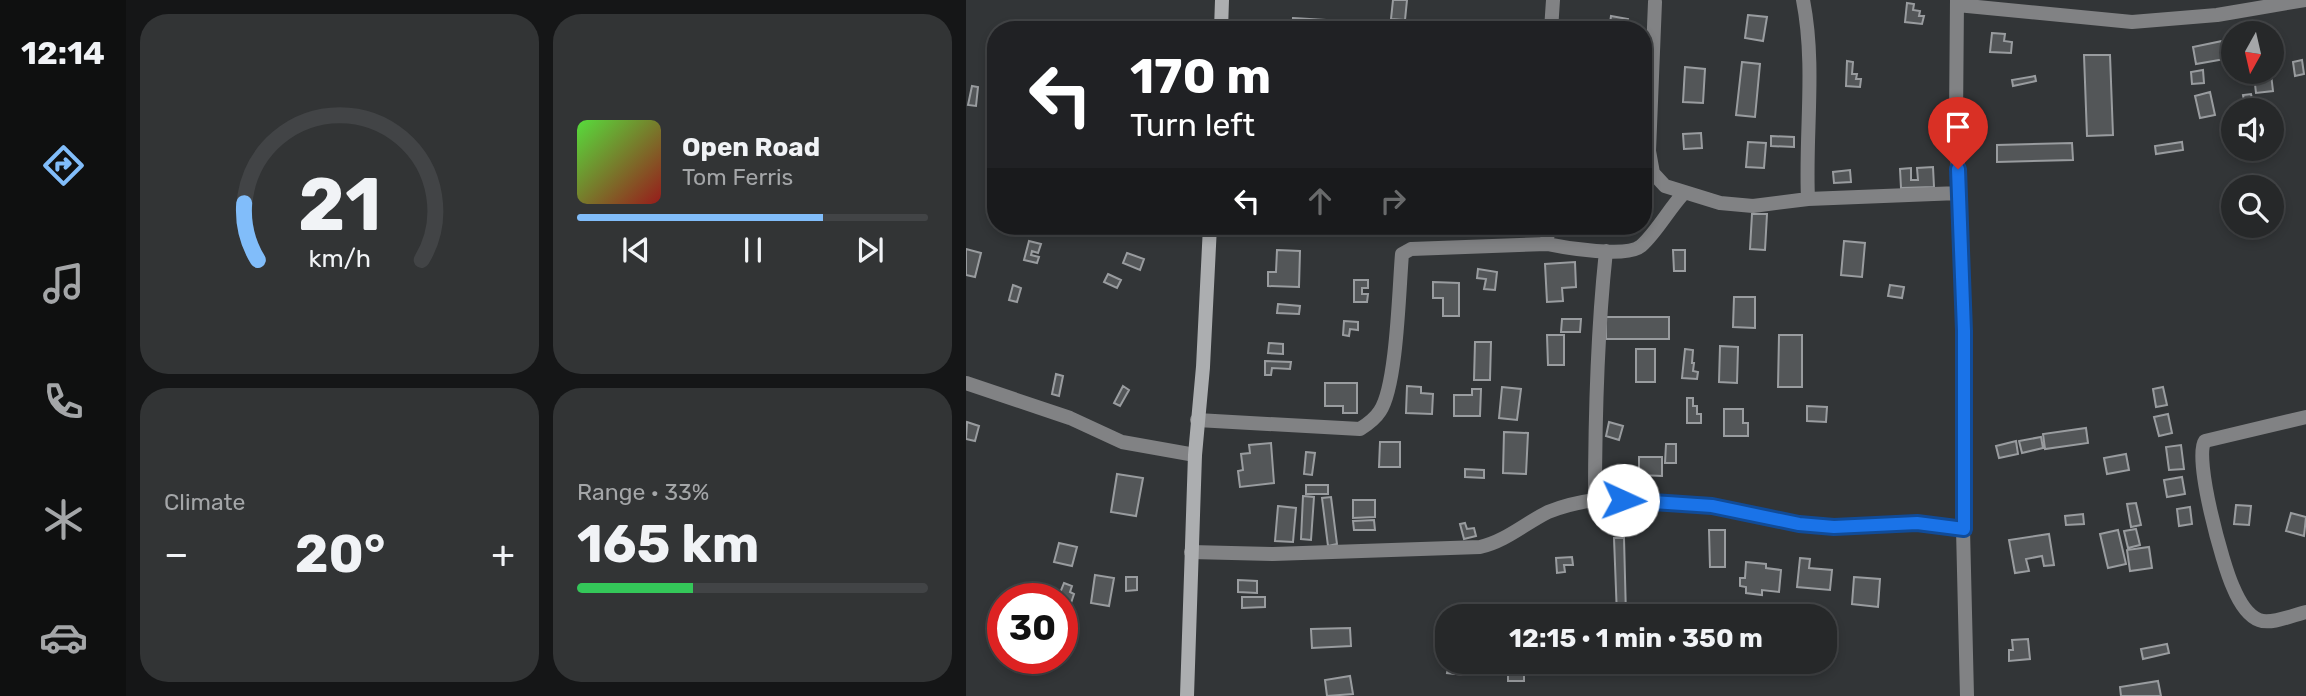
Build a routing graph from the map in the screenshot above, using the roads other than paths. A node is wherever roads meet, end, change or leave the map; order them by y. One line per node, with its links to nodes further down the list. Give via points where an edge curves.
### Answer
1 (1222, 0): 7 (main road)
2 (1553, 0): 8 (street)
3 (1803, 0): 13 (street, via 1810,81)
4 (2305, 0): 6 (street, via 2217,15 2132,22)
5 (1655, 2): 9 (street)
6 (1957, 2): 11 (street)
7 (1221, 21)
8 (1552, 21)
9 (1652, 77)
10 (1652, 168): 12 (street, via 1665,186)
11 (1959, 193): 13 (street); 25 (street)
12 (1683, 194): 13 (street, via 1720,204 1753,206); 14 (street)
13 (1808, 200)
14 (1652, 232)
15 (1210, 235): 22 (main road)
16 (1548, 235): 18 (street)
17 (1650, 235): 19 (street, via 1633,251)
18 (1547, 244): 19 (street); 22 (street, via 1411,249 1402,254 1391,378 1381,410 1360,429)
19 (1606, 251): 24 (street, via 1596,380)
20 (966, 383): 23 (street, via 1070,418 1122,442)
21 (2306, 417): 27 (street, via 2205,441 2201,456 2223,559 2247,612 2264,622)
22 (1198, 420): 23 (main road)
23 (1195, 455): 26 (main road)
24 (1595, 500): 25 (street, via 1712,506 1834,527 1917,523); 26 (street, via 1549,512 1506,539 1480,547)
25 (1964, 529): 29 (street)
26 (1191, 552): 28 (main road)
27 (2306, 612)
28 (1187, 696)
29 (1967, 696)

